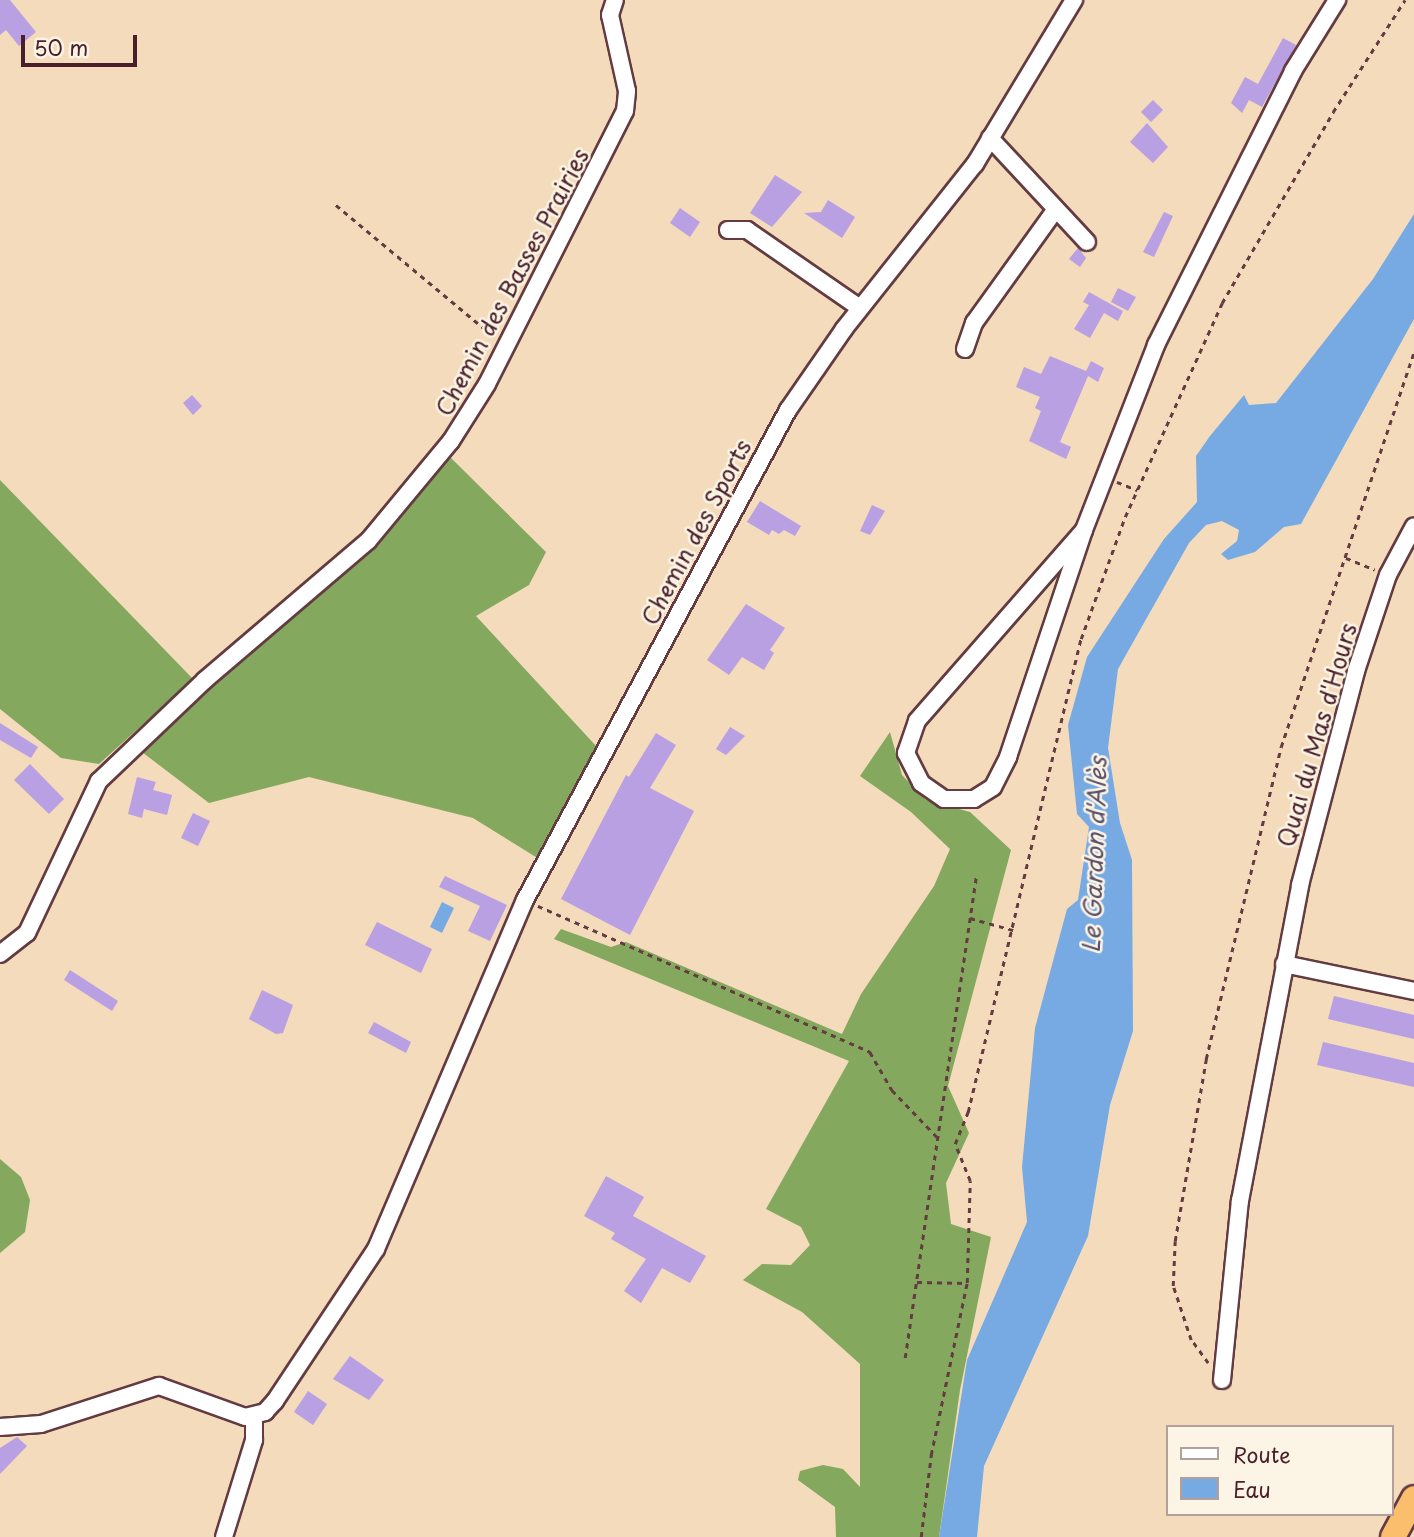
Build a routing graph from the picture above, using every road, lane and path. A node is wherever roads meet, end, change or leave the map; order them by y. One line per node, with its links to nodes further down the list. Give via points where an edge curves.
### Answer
1 (615, 0): 11 (street, Chemin des Basses Prairies, via 610,15 627,91 625,111)
2 (1074, 0): 5 (street, Chemin des Sports)
3 (1337, 0): 14 (street, via 1293,71 1156,345)
4 (1405, 0): 15 (path, via 1222,303)
5 (990, 138): 7 (street); 10 (street, Chemin des Sports)
6 (337, 205): 11 (path)
7 (1056, 209): 9 (street); 12 (street, via 974,323)
8 (728, 230): 10 (street, via 747,230)
9 (1087, 242)
10 (860, 308): 21 (street, Chemin des Sports, via 788,410)
11 (506, 347): 24 (street, Chemin des Basses Prairies, via 451,441 368,541 99,781 27,933)
12 (965, 349)
13 (1414, 351): 18 (path)
14 (1105, 477): 15 (path); 17 (street)
15 (1138, 490): 23 (path, via 1081,639)
16 (1414, 526): 19 (street, Quai du Mas d'Hours)
17 (1084, 530): 17 (street, via 993,788 974,799 944,799 921,783 906,753 917,721)
18 (1345, 558): 19 (path); 31 (path, via 1281,747 1206,1059 1175,1241 1174,1286 1191,1340)
19 (1388, 575): 25 (street, Quai du Mas d'Hours, via 1318,807)
20 (976, 875): 22 (path)
21 (525, 900): 27 (path, via 870,1052 892,1090); 32 (street, Chemin des Sports, via 425,1125 376,1249 275,1401)
22 (970, 919): 23 (path); 27 (path)
23 (1013, 930): 29 (path, via 968,1112 955,1144 970,1181)
24 (0, 954)
25 (1284, 964): 26 (street); 31 (street, Quai du Mas d'Hours, via 1240,1201)
26 (1414, 991)
27 (938, 1138): 28 (path)
28 (916, 1282): 29 (path); 30 (path)
29 (967, 1283): 36 (path, via 931,1455)
30 (905, 1358)
31 (1222, 1380)
32 (254, 1417): 33 (street, via 159,1386 41,1424); 35 (street, via 254,1440)
33 (0, 1427)
34 (1414, 1498): 37 (highway)
35 (224, 1537)
36 (921, 1537)
37 (1393, 1537)

